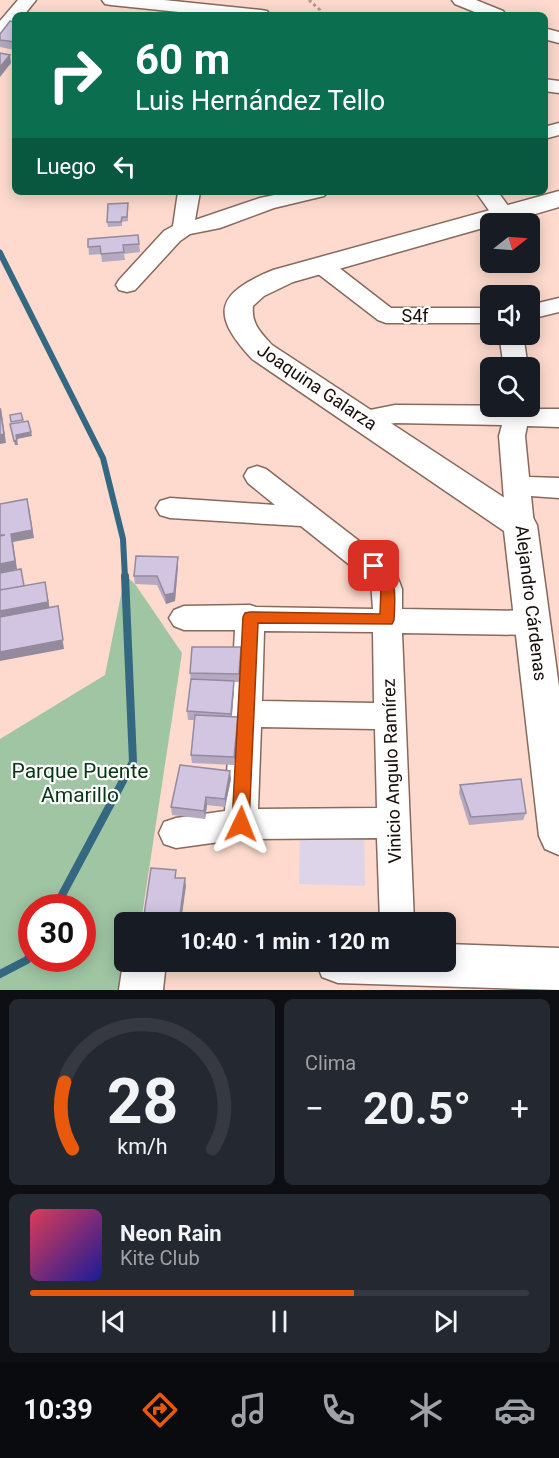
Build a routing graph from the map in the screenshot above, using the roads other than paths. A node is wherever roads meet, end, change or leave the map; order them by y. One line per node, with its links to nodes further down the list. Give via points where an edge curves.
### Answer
1 (27, 0): 4 (street)
2 (111, 0): 5 (street)
3 (461, 0): 6 (street)
4 (17, 12)
5 (231, 12)
6 (490, 12)
7 (12, 18): 8 (street)
8 (0, 32)
9 (189, 195): 13 (street)
10 (304, 195): 13 (street)
11 (559, 199): 12 (street, Joaquina Galarza)
12 (495, 203): 14 (street, Joaquina Galarza)
13 (183, 229): 15 (street)
14 (321, 265): 18 (street, S4f, via 386,315); 23 (street, Joaquina Galarza, via 249,291 238,305 239,322 262,352)
15 (127, 285)
16 (559, 305): 17 (street)
17 (540, 310)
18 (480, 316)
19 (480, 413): 23 (street, via 395,414)
20 (540, 415): 22 (street)
21 (516, 417): 25 (street, Alejandro Cárdenas, via 512,436)
22 (559, 418)
23 (364, 419): 29 (street, Joaquina Galarza)
24 (257, 476): 28 (street, Vinicio Angulo Ramírez)
25 (516, 486): 26 (street); 29 (street, Alejandro Cárdenas)
26 (559, 488)
27 (170, 508): 28 (street)
28 (307, 515): 32 (street, Vinicio Angulo Ramírez, via 384,576 388,588)
29 (520, 525): 33 (street, Alejandro Cárdenas)
30 (250, 617): 31 (street); 32 (street); 35 (street)
31 (184, 618)
32 (387, 620): 33 (street); 36 (street, Vinicio Angulo Ramírez)
33 (533, 623): 34 (street, Alejandro Cárdenas)
34 (549, 667): 37 (street, Alejandro Cárdenas)
35 (244, 714): 36 (street); 39 (street)
36 (390, 716): 38 (street, Vinicio Angulo Ramírez)
37 (556, 784): 41 (street, Alejandro Cárdenas)
38 (393, 822): 39 (street); 42 (street, Vinicio Angulo Ramírez)
39 (241, 824): 40 (street)
40 (176, 833)
41 (559, 836)
42 (397, 912)
43 (456, 966): 44 (street)
44 (559, 970)
45 (143, 972): 46 (street)
46 (141, 990)

